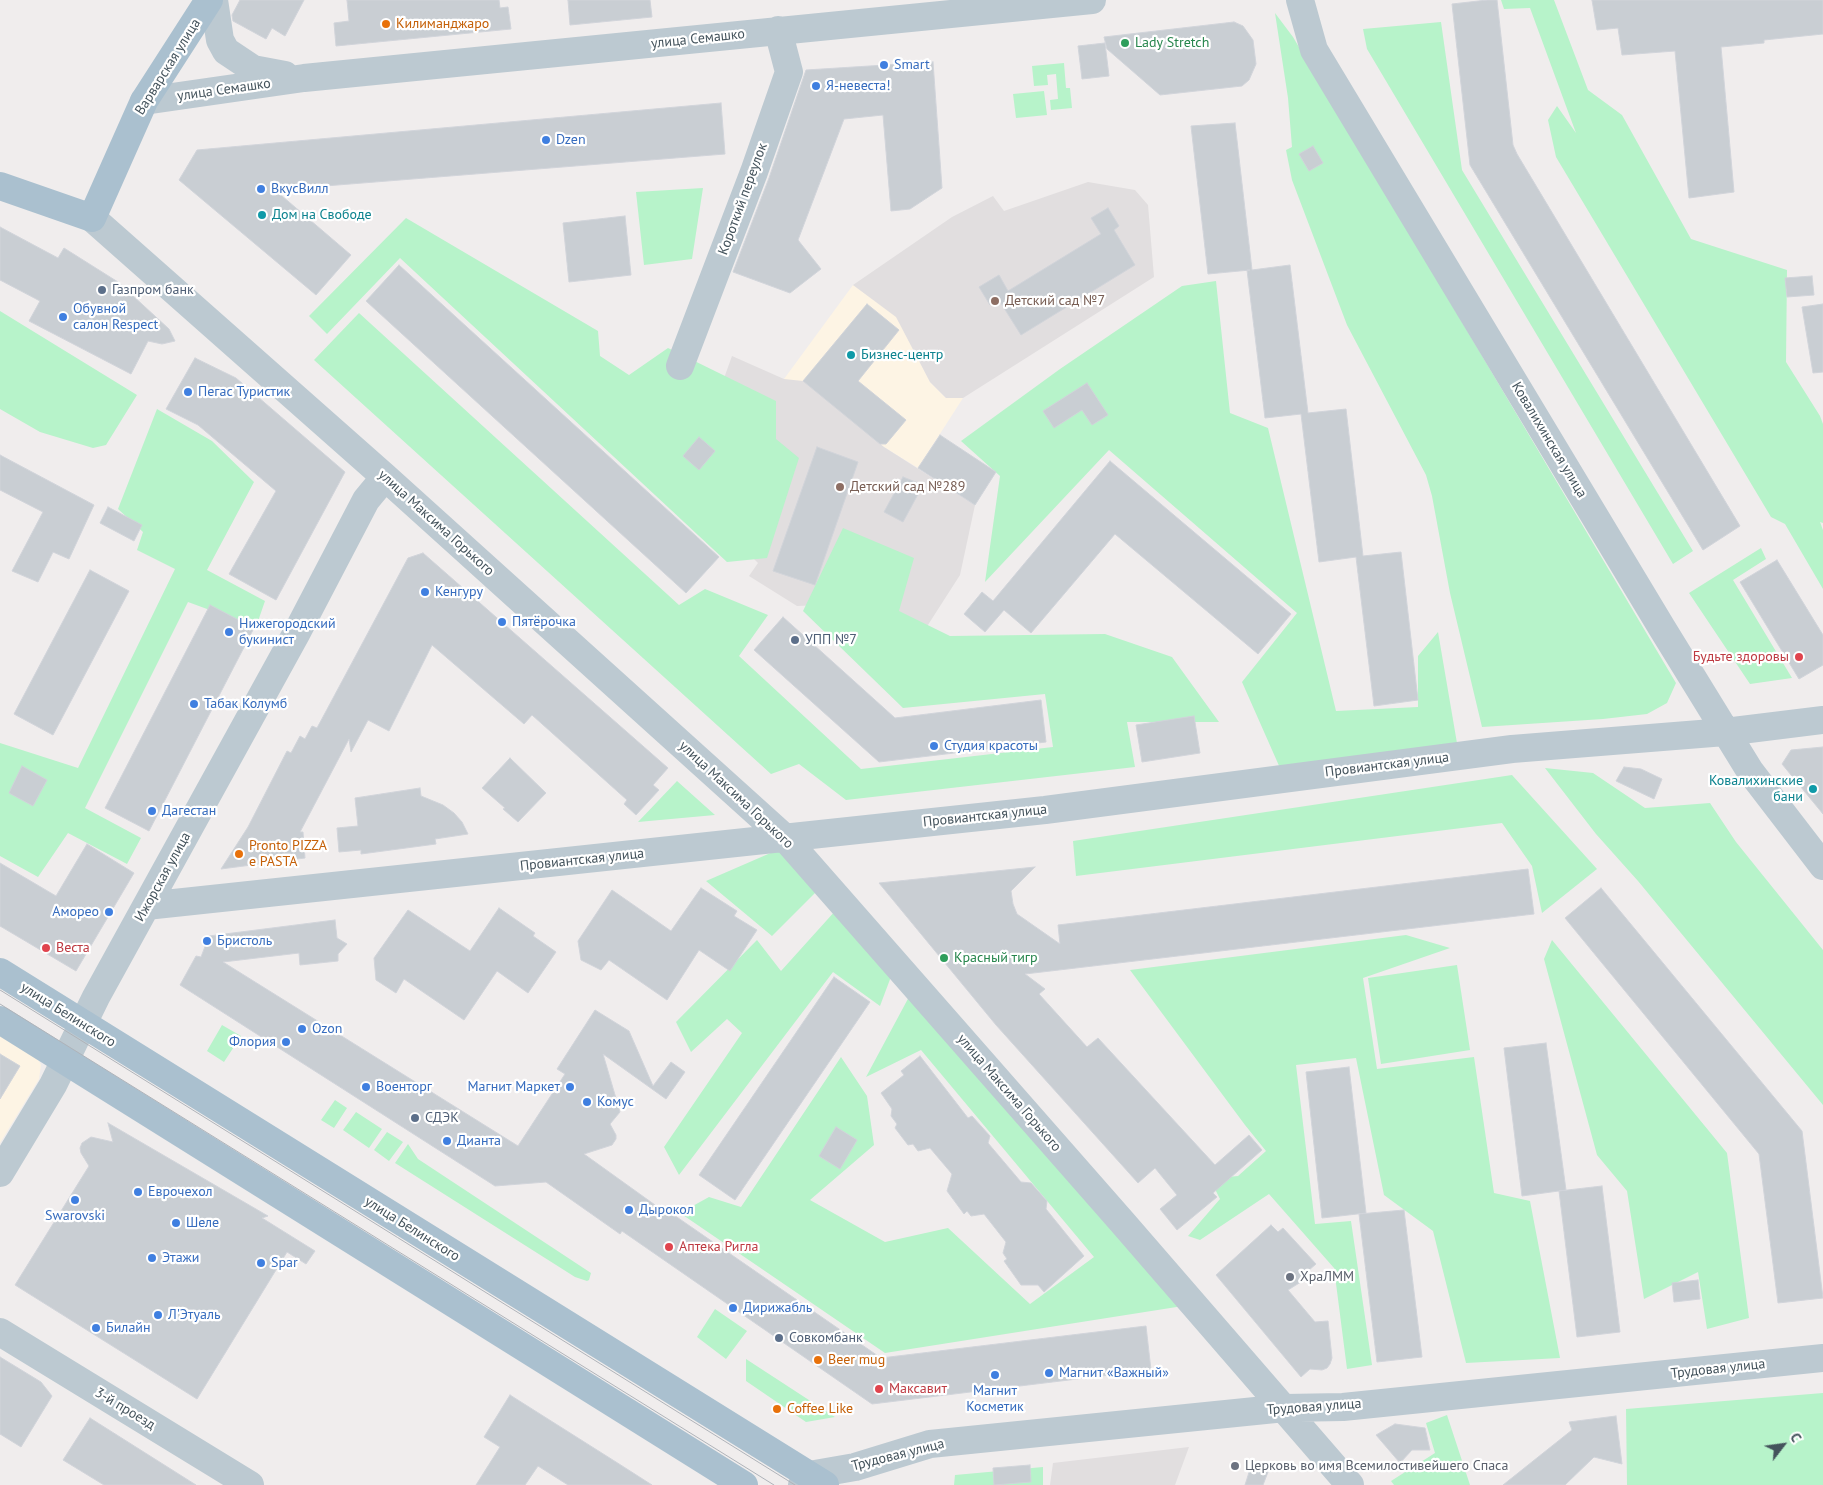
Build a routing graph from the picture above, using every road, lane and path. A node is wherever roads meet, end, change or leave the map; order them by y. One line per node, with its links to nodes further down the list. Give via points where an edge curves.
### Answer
1 (210, 0): 8 (main road, Варварская улица)
2 (214, 0): 7 (street, улица Семашко, via 220,40 226,51 253,69)
3 (1092, 0): 5 (street, улица Семашко)
4 (1300, 0): 14 (street, Ковалихинская улица, via 1314,50)
5 (1001, 4): 6 (street, улица Семашко)
6 (778, 30): 7 (street, улица Семашко); 11 (street, Короткий переулок, via 788,72 754,172)
7 (304, 78): 8 (street, улица Семашко)
8 (144, 101): 10 (main road, Варварская улица)
9 (0, 186): 10 (main road)
10 (92, 218): 12 (street, улица Максима Горького)
11 (680, 366)
12 (385, 476): 15 (street, улица Максима Горького); 17 (street, Ижорская улица, via 366,500)
13 (1823, 720): 14 (street, Провиантская улица)
14 (1725, 732): 15 (street, Провиантская улица, via 1512,749 1045,810); 16 (street, Ковалихинская улица, via 1750,771)
15 (785, 838): 17 (street, Провиантская улица); 25 (street, улица Максима Горького)
16 (1823, 866)
17 (146, 906): 20 (street, Ижорская улица)
18 (0, 972): 20 (main road, улица Белинского)
19 (0, 1020): 21 (main road)
20 (82, 1024): 21 (street, Ижорская улица); 26 (main road, улица Белинского)
21 (65, 1061): 22 (street, Ижорская улица); 28 (main road)
22 (0, 1172)
23 (0, 1332): 27 (street, 3-й проезд)
24 (1823, 1358): 25 (street, Трудовая улица, via 1343,1407)
25 (1285, 1408): 26 (street, Трудовая улица, via 930,1444); 29 (street, улица Максима Горького)
26 (812, 1482)
27 (250, 1485)
28 (744, 1485)
29 (1350, 1485)

